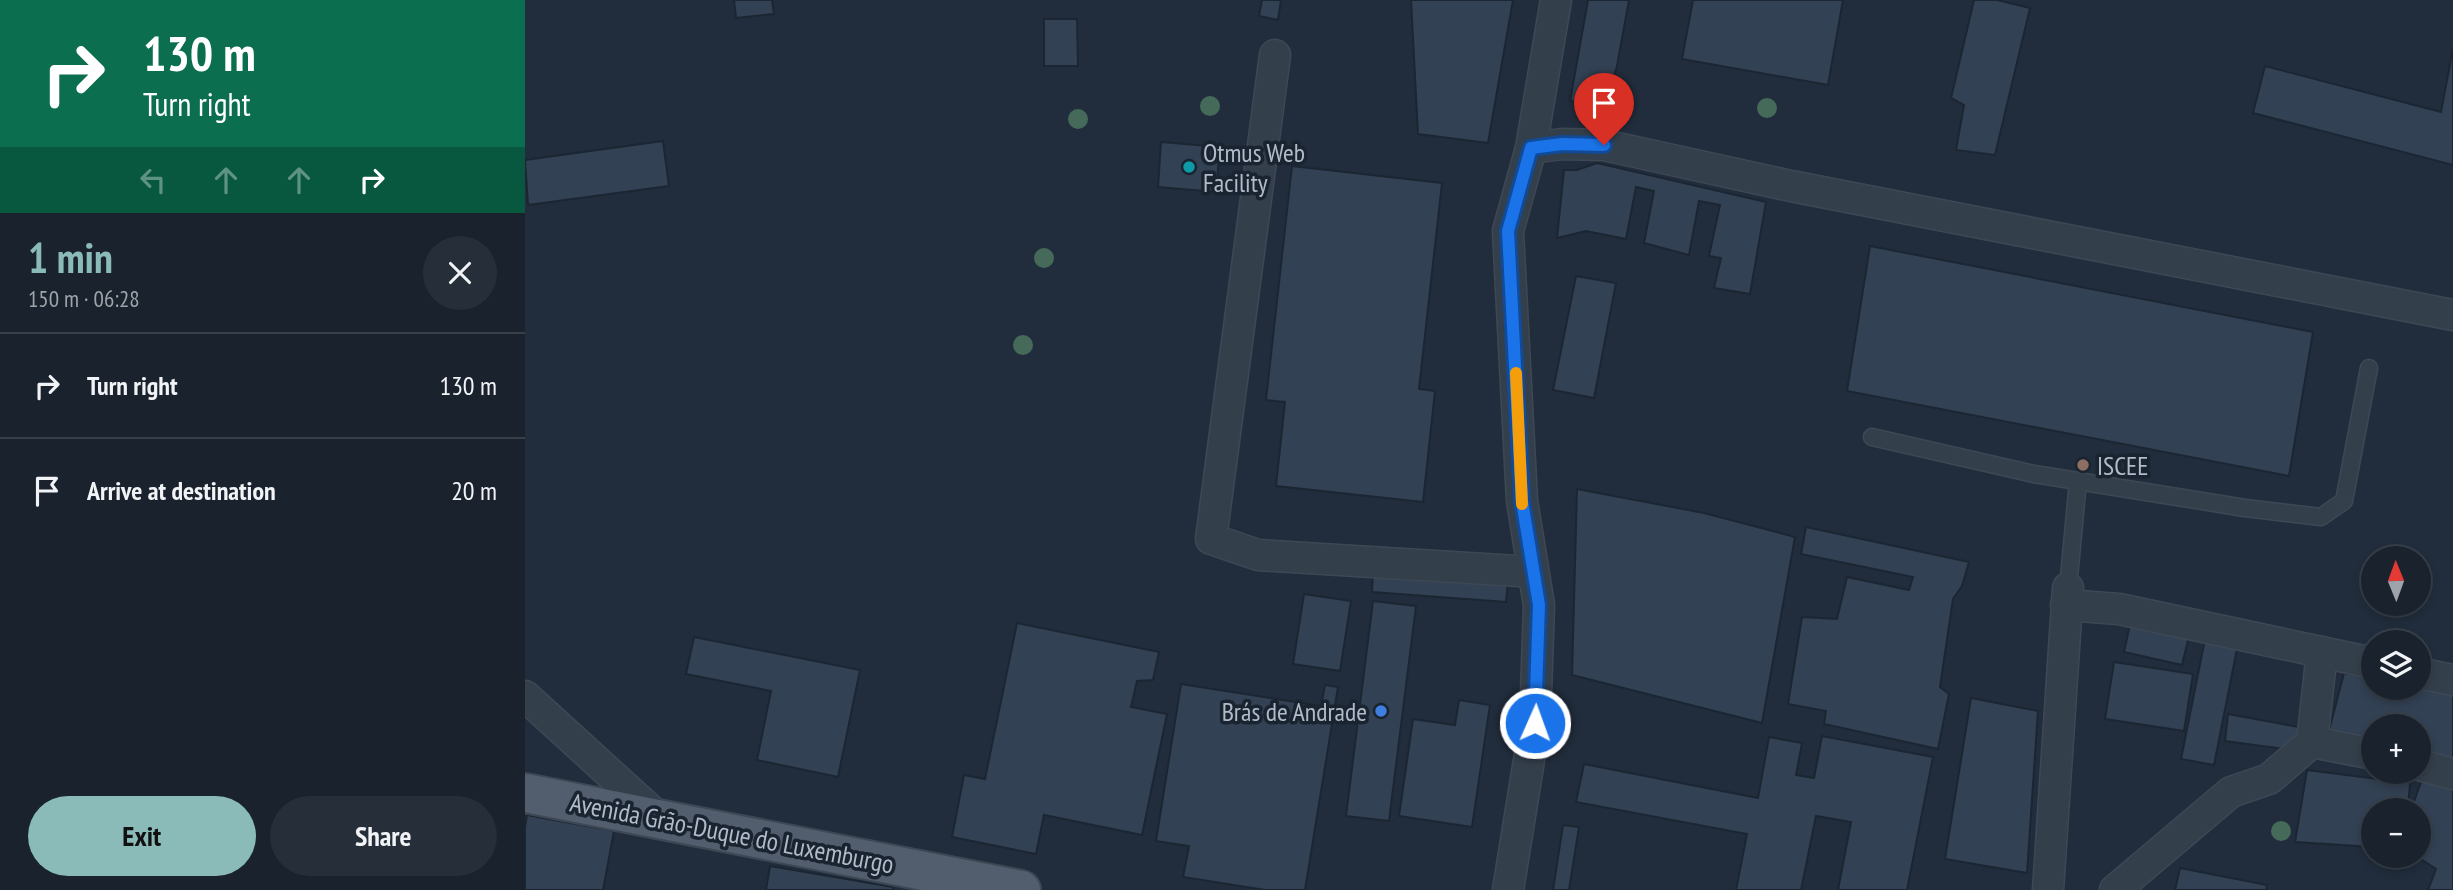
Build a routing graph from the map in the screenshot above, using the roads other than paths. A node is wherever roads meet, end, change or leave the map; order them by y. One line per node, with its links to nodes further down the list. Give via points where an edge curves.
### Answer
1 (1556, 0): 3 (street)
2 (1275, 55): 8 (street, via 1211,539 1258,555)
3 (1531, 148): 4 (street, via 1604,145); 8 (street, via 1508,231 1522,501)
4 (2453, 315)
5 (2369, 368): 7 (lane, via 2344,501 2321,517)
6 (1872, 437): 7 (lane)
7 (2078, 481): 9 (lane)
8 (1533, 572): 22 (street, via 1539,605 1535,723)
9 (2067, 596): 10 (street); 23 (street)
10 (2322, 652): 11 (street); 15 (street)
11 (2361, 660)
12 (2431, 675): 13 (street)
13 (2453, 680)
14 (525, 695): 20 (street)
15 (2312, 742): 16 (street); 24 (street, via 2269,779 2231,792)
16 (2361, 752)
17 (2431, 768): 18 (street)
18 (2453, 774)
19 (525, 793): 20 (main road, Avenida Grão-Duque do Luxemburgo)
20 (660, 819): 21 (main road, Avenida Grão-Duque do Luxemburgo)
21 (1021, 890)
22 (1508, 890)
23 (2048, 890)
24 (2115, 890)

